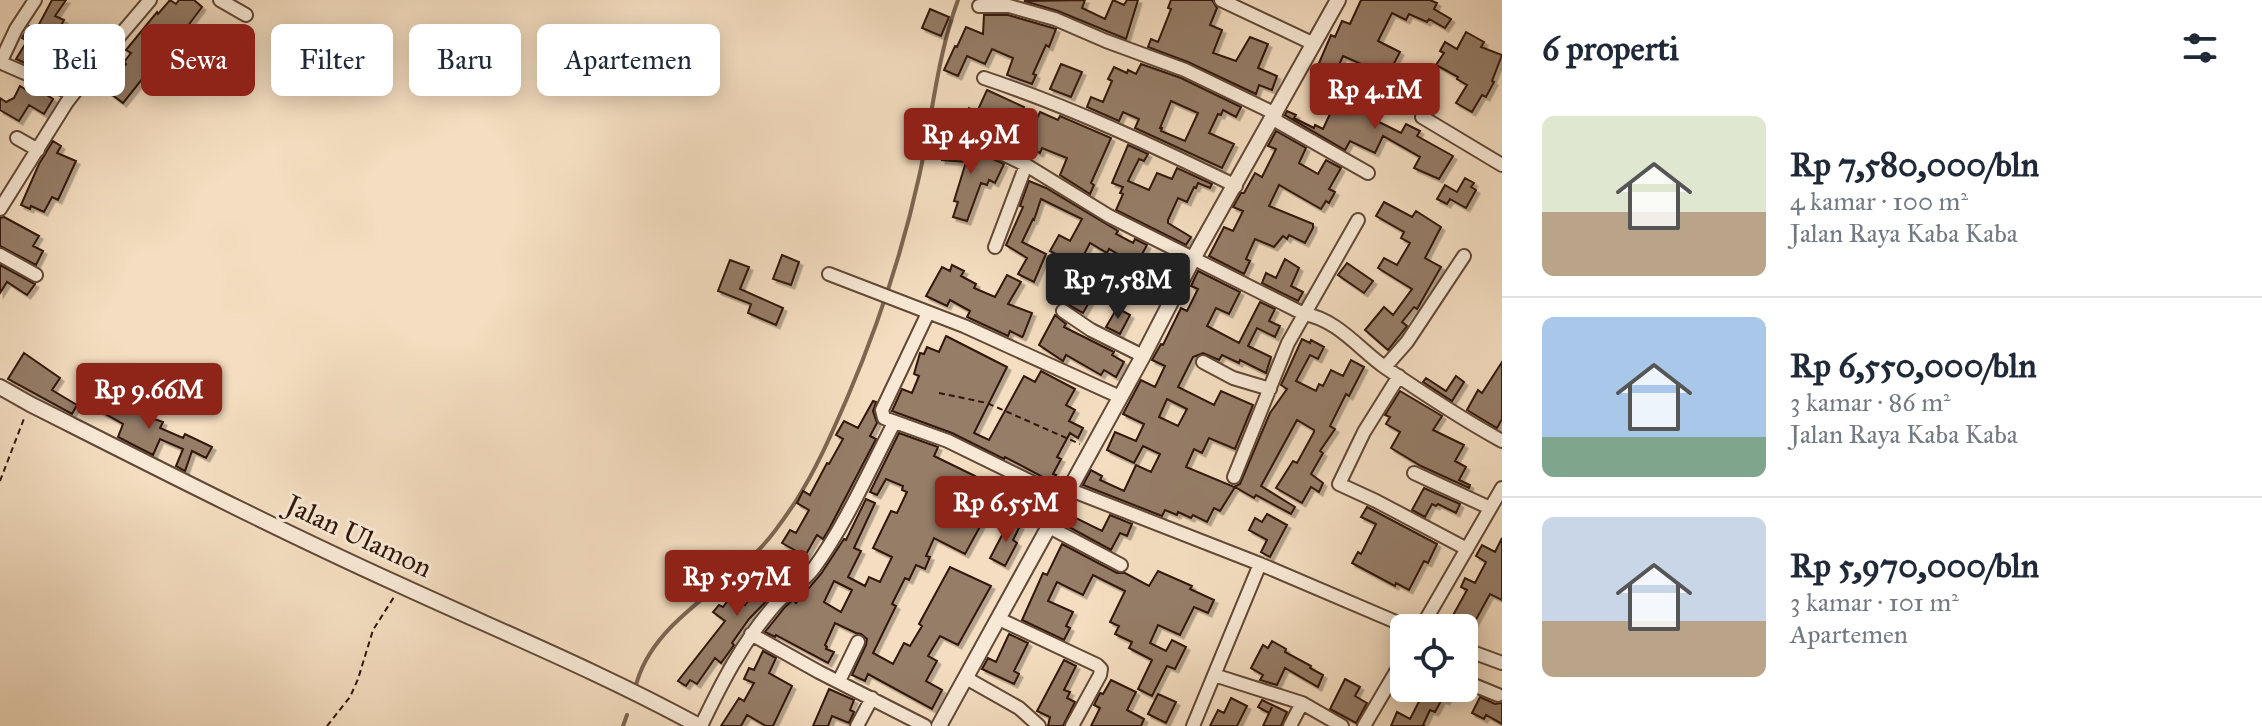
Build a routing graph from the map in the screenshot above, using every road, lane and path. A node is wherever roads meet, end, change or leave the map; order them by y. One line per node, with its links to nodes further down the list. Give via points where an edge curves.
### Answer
1 (35, 0): 10 (street, via 1,61)
2 (150, 0): 8 (street)
3 (220, 0): 7 (street)
4 (1221, 0): 9 (street)
5 (1338, 0): 9 (street)
6 (979, 6): 13 (street, via 1009,6 1055,19 1185,70)
7 (246, 15)
8 (125, 31)
9 (1314, 44): 13 (street)
10 (24, 73)
11 (984, 78): 21 (street, via 1144,142)
12 (72, 96): 17 (street)
13 (1274, 116): 20 (street); 21 (street)
14 (1422, 117): 19 (street)
15 (963, 135): 18 (street)
16 (17, 138): 17 (street)
17 (38, 150): 22 (street)
18 (1026, 165): 24 (street); 27 (street, via 1109,216)
19 (1502, 165)
20 (1368, 173)
21 (1236, 186): 27 (street)
22 (0, 209)
23 (1358, 220): 32 (street)
24 (995, 247)
25 (0, 255): 29 (street)
26 (1464, 256): 35 (street)
27 (1194, 257): 32 (street); 33 (street)
28 (829, 274): 30 (street)
29 (36, 275)
30 (923, 311): 40 (street); 42 (street, via 882,410)
31 (1063, 311): 33 (street)
32 (1304, 314): 35 (street, via 1321,318); 38 (street)
33 (1143, 356): 40 (street)
34 (1203, 362): 38 (street)
35 (1385, 367): 36 (street)
36 (1399, 376): 43 (street); 52 (street, via 1339,484)
37 (0, 387): 41 (street, Jalan Ulamon)
38 (1270, 389): 46 (street)
39 (939, 393): 44 (path, via 987,403)
40 (1120, 397): 44 (street)
41 (30, 404): 47 (path); 55 (street, Jalan Ulamon)
42 (894, 423): 49 (street); 59 (street, via 820,560)
43 (1502, 441)
44 (1092, 449): 49 (street)
45 (1414, 473): 50 (street)
46 (1234, 477)
47 (0, 481)
48 (1502, 488): 50 (street)
49 (1066, 493): 51 (street); 53 (street)
50 (1490, 508): 52 (street)
51 (1049, 527): 54 (street); 57 (street)
52 (1467, 549): 56 (street)
53 (1260, 564): 58 (street); 63 (street)
54 (1121, 565)
55 (401, 586): 71 (path, via 373,630 350,697); 72 (street, Jalan Ulamon, via 597,673)
56 (1429, 614)
57 (999, 619): 64 (street); 77 (street, via 1101,669)
58 (1390, 619)
59 (751, 634): 65 (street); 72 (street)
60 (858, 642): 65 (street)
61 (1478, 654): 62 (street)
62 (1502, 663)
63 (1214, 675): 70 (street); 78 (street)
64 (966, 678): 75 (street); 76 (street, via 1019,708)
65 (839, 681): 69 (street)
66 (1390, 682): 81 (street)
67 (1478, 687): 68 (street)
68 (1498, 695)
69 (872, 698): 73 (street); 74 (street)
70 (1302, 703): 79 (street); 80 (street)
71 (327, 726)
72 (700, 726)
73 (857, 726)
74 (925, 726)
75 (939, 726)
76 (1039, 726)
77 (1072, 726)
78 (1193, 726)
79 (1290, 726)
80 (1342, 726)
81 (1364, 726)

